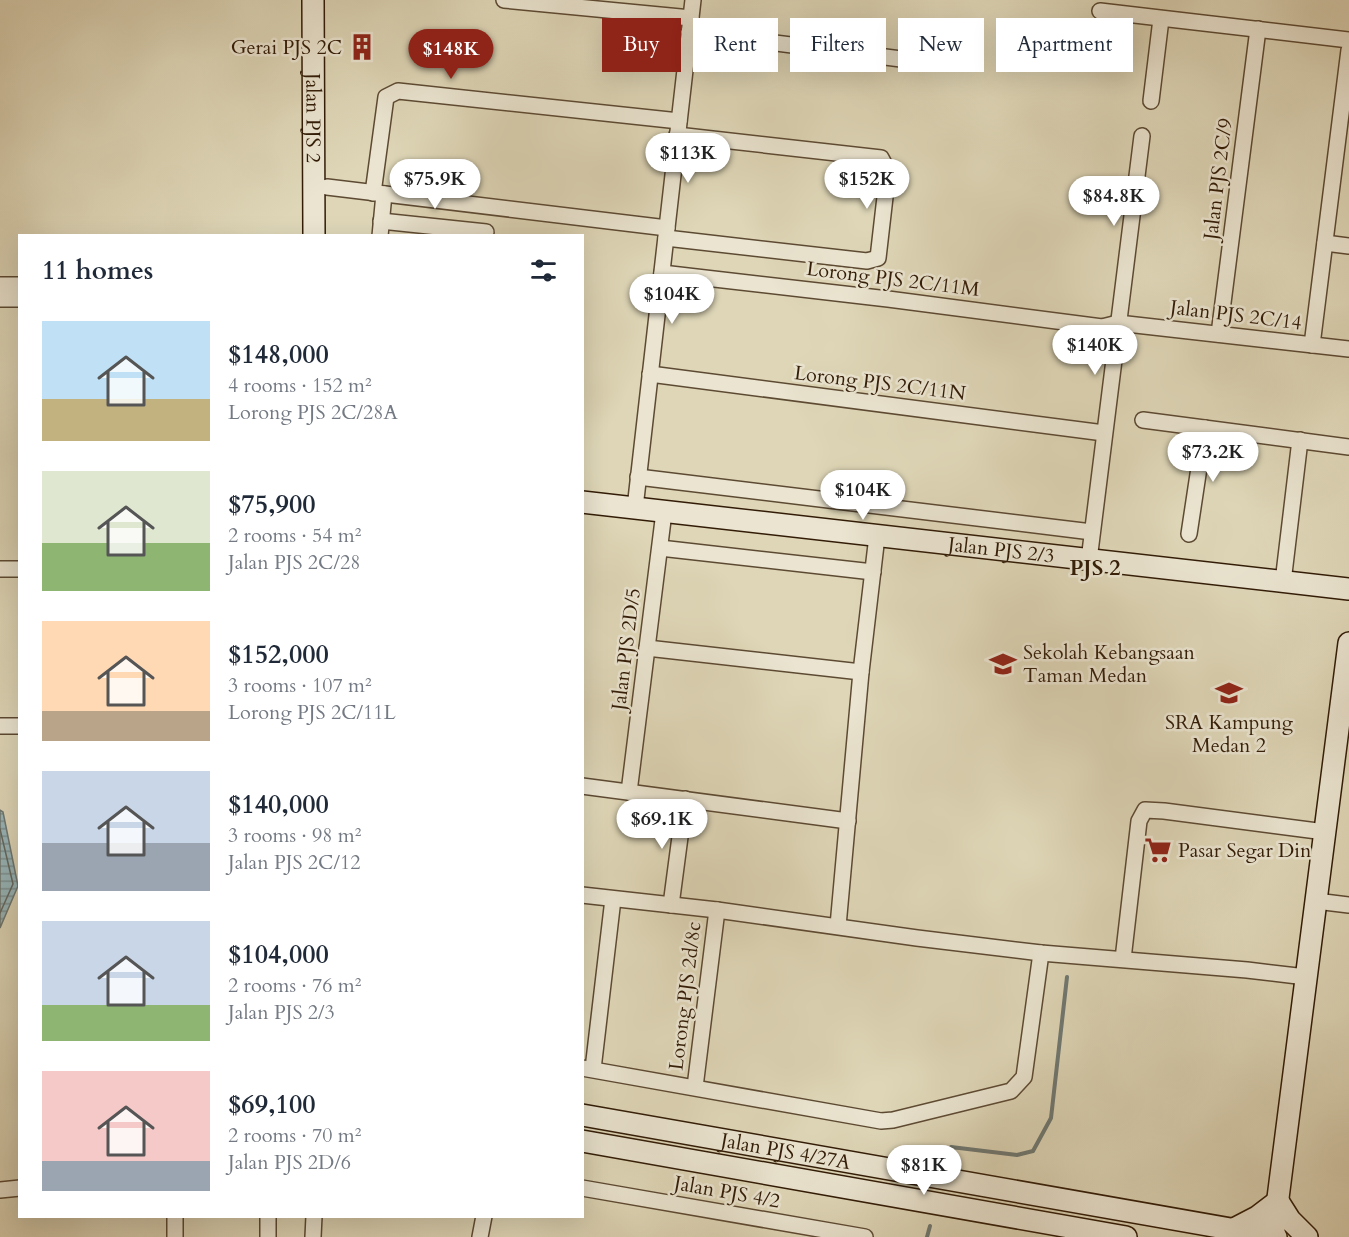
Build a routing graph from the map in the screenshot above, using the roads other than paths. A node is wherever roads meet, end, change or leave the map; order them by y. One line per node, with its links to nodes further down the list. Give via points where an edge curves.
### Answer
1 (313, 0): 21 (main road, Jalan PJS 2)
2 (327, 0): 16 (main road, Jalan PJS 2)
3 (504, 0): 7 (street)
4 (693, 0): 7 (street)
5 (1100, 10): 6 (street)
6 (1161, 19): 8 (street); 12 (street)
7 (690, 25): 11 (street); 13 (street)
8 (1258, 29): 9 (street); 32 (street, Jalan PJS 2C/9)
9 (1349, 40)
10 (1349, 50): 15 (street)
11 (898, 59)
12 (1151, 101)
13 (678, 128): 17 (street, via 524,104 398,91 386,97); 20 (street); 20 (street, via 881,158 888,171 878,258 867,261)
14 (1142, 136): 31 (street)
15 (1343, 147): 24 (street)
16 (327, 187): 17 (street); 22 (main road, Jalan PJS 2)
17 (378, 194): 18 (street); 19 (street)
18 (489, 207): 20 (street); 23 (street)
19 (380, 228): 23 (street)
20 (666, 233): 26 (street)
21 (314, 234)
22 (327, 234)
23 (486, 234)
24 (1325, 243): 25 (street); 33 (street)
25 (1349, 246)
26 (662, 273): 31 (street, Lorong PJS 2C/11M, via 1102,327); 35 (street)
27 (0, 285): 28 (street)
28 (18, 285)
29 (0, 299): 30 (street)
30 (18, 299)
31 (1118, 323): 32 (street, Jalan PJS 2C/14); 38 (street)
32 (1219, 334): 33 (street, Jalan PJS 2C/14)
33 (1312, 345): 34 (street, Jalan PJS 2C/14)
34 (1349, 350)
35 (650, 374): 38 (street, Lorong PJS 2C/11N); 41 (street)
36 (1143, 420): 37 (street)
37 (1205, 428): 39 (street); 46 (street)
38 (1104, 433): 45 (street)
39 (1300, 440): 40 (street); 53 (street)
40 (1349, 447)
41 (638, 477): 43 (street); 45 (street)
42 (584, 502): 43 (main road, Jalan PJS 2/3)
43 (635, 508): 44 (main road, Jalan PJS 2/3)
44 (664, 512): 47 (main road, Jalan PJS 2/3); 48 (street, Jalan PJS 2D/5)
45 (1092, 532): 49 (street)
46 (1190, 534)
47 (877, 536): 49 (main road, Jalan PJS 2/3); 52 (street)
48 (660, 548): 52 (street); 56 (street, Jalan PJS 2D/5)
49 (1089, 560): 53 (main road, Jalan PJS 2/3)
50 (0, 569): 51 (street)
51 (18, 569)
52 (873, 572): 57 (street)
53 (1283, 582): 54 (main road, Jalan PJS 2/3)
54 (1349, 589)
55 (1349, 643): 58 (main road)
56 (647, 648): 57 (street); 62 (street, Jalan PJS 2D/5)
57 (861, 672): 64 (street)
58 (1344, 721): 65 (main road)
59 (0, 726): 60 (street)
60 (18, 726)
61 (584, 786): 62 (street)
62 (628, 792): 63 (street)
63 (685, 800): 64 (street); 69 (street)
64 (848, 821): 72 (street)
65 (1325, 832): 68 (main road); 74 (street, via 1145,810 1139,821)
66 (584, 895): 67 (street)
67 (613, 899): 69 (street); 76 (street)
68 (1316, 901): 70 (street); 75 (main road)
69 (671, 905): 71 (street)
70 (1349, 905)
71 (717, 910): 72 (street); 77 (street, Lorong PJS 2d/8c)
72 (838, 926): 73 (street)
73 (1041, 953): 74 (street); 77 (street, via 1024,1077 1011,1091 881,1121)
74 (1123, 959): 75 (street)
75 (1306, 977): 87 (main road)
76 (587, 1069): 77 (street)
77 (695, 1088)
78 (584, 1114): 80 (main road, Jalan PJS 4/27A)
79 (584, 1141): 82 (main road, Jalan PJS 4/27A)
80 (809, 1156): 81 (main road, Jalan PJS 4/27A); 82 (main road, via 820,1169)
81 (874, 1167): 86 (main road, via 859,1174); 93 (main road, Jalan PJS 4/27A)
82 (806, 1181): 86 (main road, Jalan PJS 4/27A)
83 (18, 1188): 85 (street)
84 (584, 1188): 92 (street, Jalan PJS 4/2)
85 (0, 1190)
86 (869, 1192): 99 (main road, Jalan PJS 4/27A)
87 (1278, 1201): 93 (main road); 100 (main road); 101 (main road)
88 (175, 1218): 94 (street)
89 (268, 1218): 95 (street)
90 (314, 1218): 96 (street)
91 (484, 1218): 97 (street)
92 (786, 1230): 98 (street, Jalan PJS 4/2)
93 (1232, 1230): 100 (main road, Jalan PJS 4/27A)
94 (175, 1237)
95 (268, 1237)
96 (313, 1237)
97 (480, 1237)
98 (866, 1237)
99 (1126, 1237)
100 (1275, 1237)
101 (1307, 1237)

